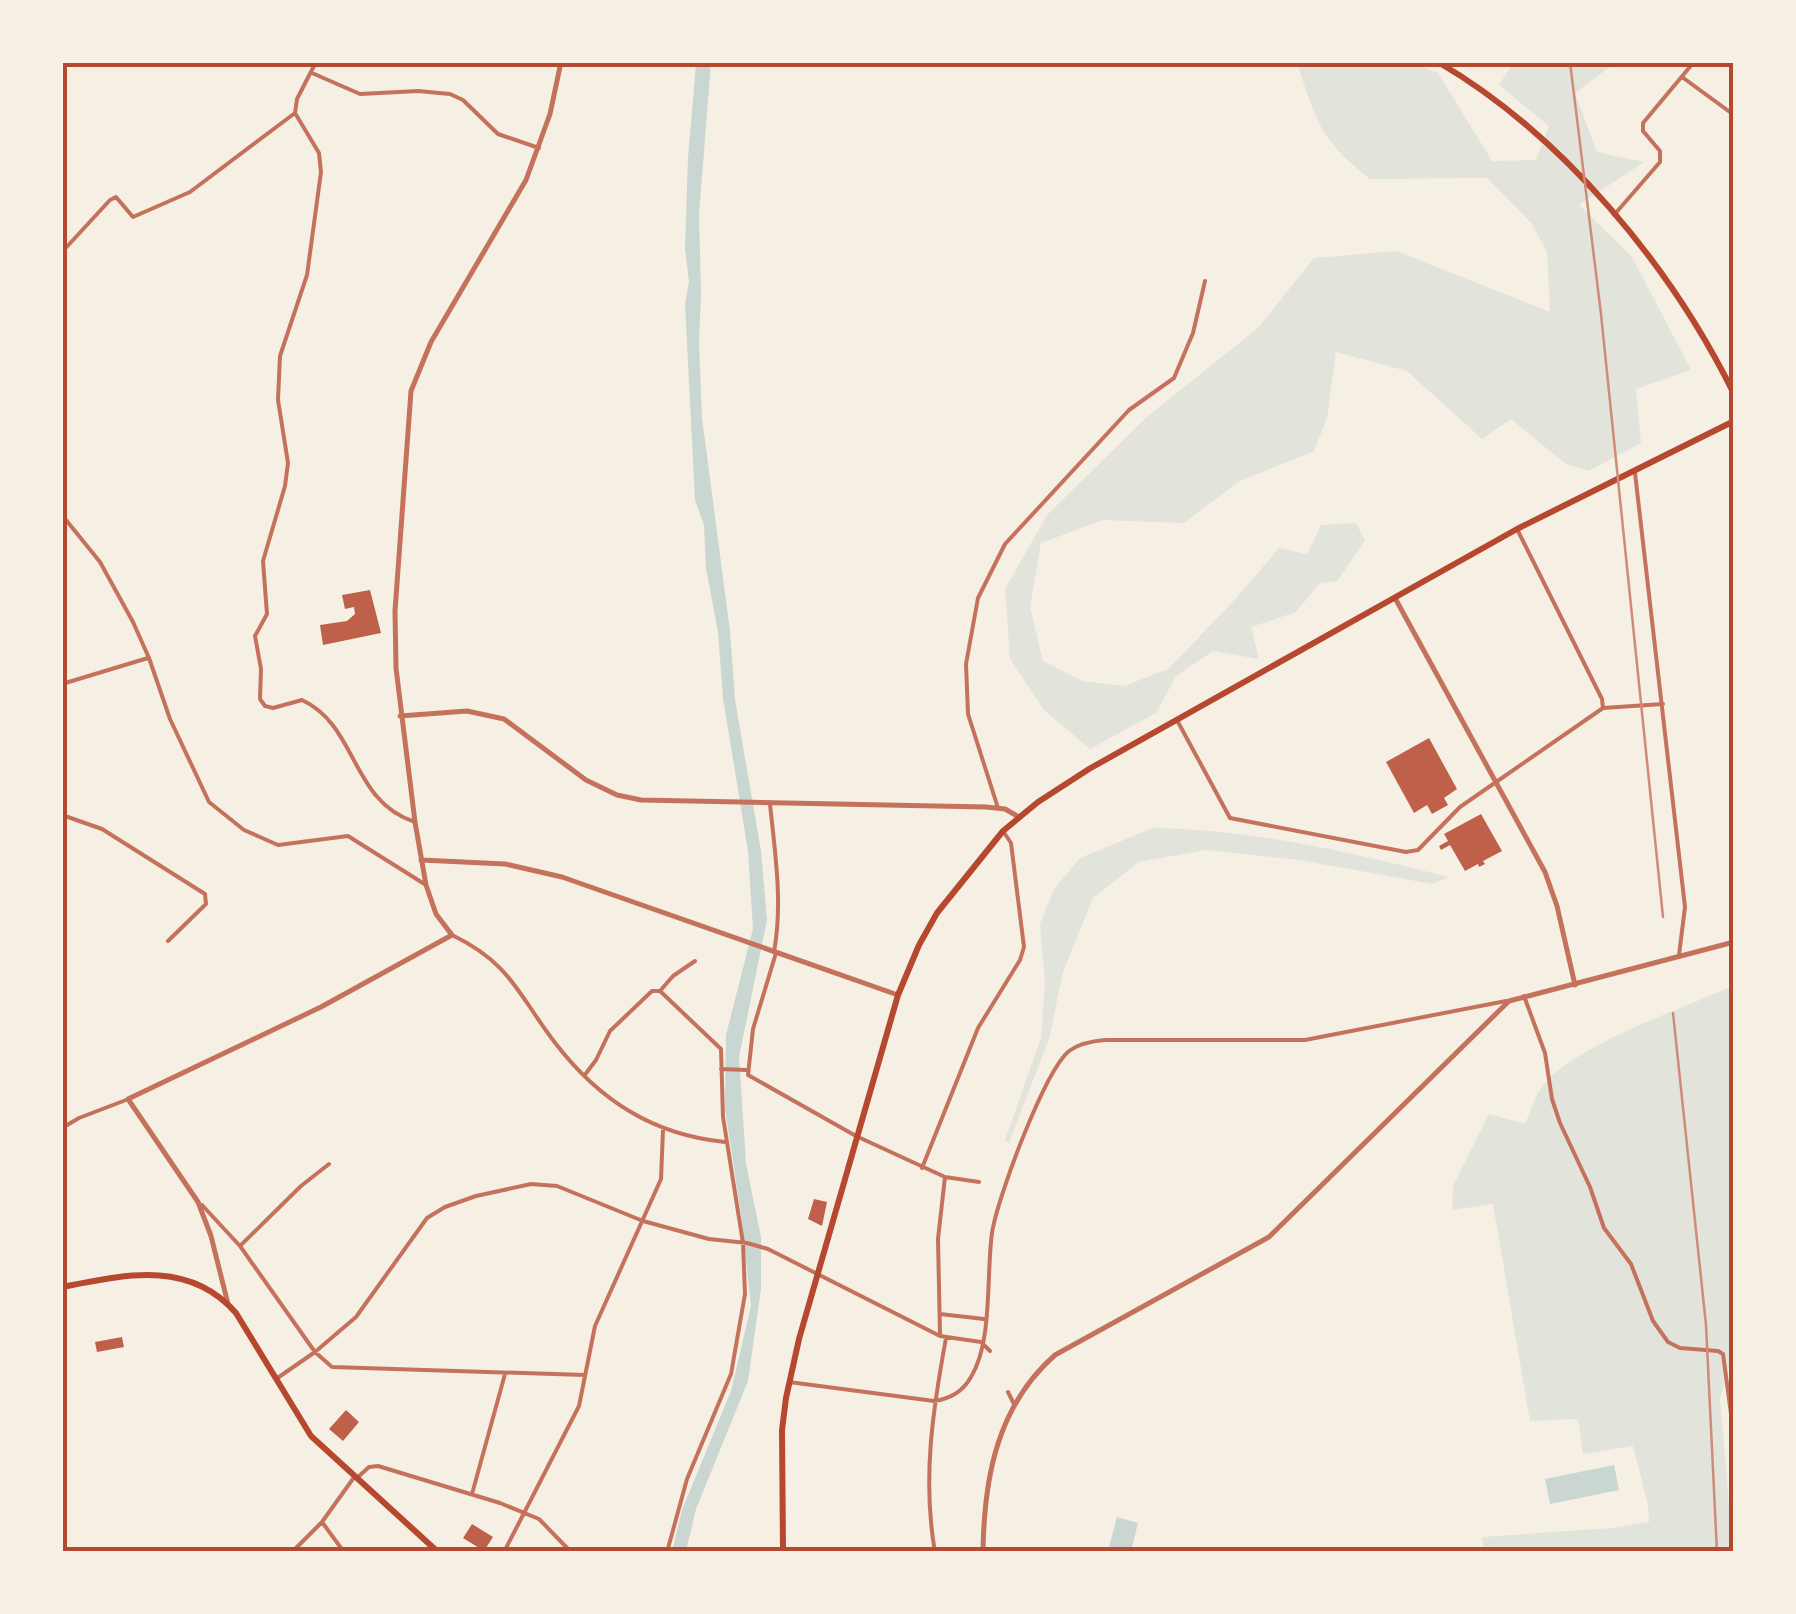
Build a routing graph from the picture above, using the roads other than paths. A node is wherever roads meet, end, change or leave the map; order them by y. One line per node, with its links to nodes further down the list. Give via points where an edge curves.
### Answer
1 (316, 62): 5 (street)
2 (561, 62): 9 (street)
3 (1438, 62): 10 (main road, via 1520,122)
4 (1694, 62): 6 (street)
5 (312, 73): 7 (street); 9 (street, via 360,94 450,94 498,134)
6 (1682, 76): 8 (street); 10 (street, via 1643,123 1660,162)
7 (295, 112): 11 (street, via 190,192 133,217 116,196); 30 (street, via 319,154 321,172 308,275 280,356 278,400 288,463 263,561 267,614 255,636 260,699 273,708 302,700 315,706 382,806)
8 (1734, 115)
9 (539, 148): 23 (street, via 411,391 395,611)
10 (1614, 215): 13 (main road, via 1647,254)
11 (62, 252)
12 (1205, 281): 27 (street, via 1194,333 1174,378 1129,410 1004,544 978,598 966,664 968,714)
13 (1734, 394)
14 (1734, 421): 15 (main road)
15 (1631, 470): 17 (main road); 21 (street)
16 (62, 515): 19 (street, via 100,562)
17 (1516, 529): 18 (main road); 22 (street)
18 (1394, 598): 24 (main road); 25 (street)
19 (149, 658): 20 (street); 33 (street, via 200,785 223,816 278,845 348,836)
20 (62, 684)
21 (1662, 704): 22 (street); 38 (street, via 1685,907)
22 (1603, 708): 25 (street)
23 (400, 716): 26 (street, via 486,714 519,728 586,780 618,795); 30 (street)
24 (1177, 721): 25 (street, via 1230,818 1366,845 1418,850); 29 (main road, via 1090,768)
25 (1496, 782): 40 (street, via 1553,890)
26 (768, 804): 27 (street); 37 (street, via 779,897)
27 (998, 808): 29 (street)
28 (62, 815): 35 (street, via 102,828 205,894 206,904)
29 (1019, 817): 31 (main road)
30 (414, 822): 32 (street)
31 (1003, 831): 42 (main road, via 938,914); 54 (street, via 1012,843 1024,947 978,1028)
32 (421, 860): 33 (street); 37 (street, via 474,860 547,873)
33 (426, 884): 34 (street)
34 (452, 935): 47 (street, via 500,964); 48 (street, via 321,1007)
35 (168, 941)
36 (1734, 942): 38 (street)
37 (774, 952): 42 (street); 46 (street)
38 (1679, 957): 40 (street)
39 (695, 961): 41 (street)
40 (1575, 985): 43 (street)
41 (660, 991): 45 (street, via 716,1041); 47 (street, via 652,990 622,1017)
42 (898, 995): 51 (main road)
43 (1524, 996): 44 (street); 77 (street, via 1545,1053 1552,1099 1604,1228 1632,1264 1668,1342 1724,1354)
44 (1509, 1001): 65 (street, via 1323,1038 1105,1040 1072,1049 1041,1098 1000,1199); 76 (street, via 1269,1236 1064,1348)
45 (723, 1068): 46 (street); 52 (street)
46 (746, 1070): 51 (street)
47 (584, 1076): 50 (street)
48 (128, 1099): 49 (street); 57 (street)
49 (62, 1128)
50 (663, 1130): 52 (street); 58 (street, via 662,1179)
51 (856, 1136): 54 (street); 61 (main road)
52 (726, 1142): 59 (street)
53 (329, 1164): 60 (street)
54 (922, 1168): 55 (street)
55 (944, 1177): 56 (street); 64 (street)
56 (979, 1182)
57 (198, 1202): 60 (street); 63 (street)
58 (643, 1220): 59 (street); 69 (street, via 546,1183 458,1201 426,1218 356,1317); 71 (street, via 595,1326)
59 (745, 1243): 61 (street); 88 (street, via 746,1294 732,1374 687,1479)
60 (240, 1246): 69 (street)
61 (818, 1274): 66 (street); 73 (main road)
62 (62, 1286): 63 (main road, via 160,1274 193,1282)
63 (228, 1304): 72 (main road)
64 (940, 1314): 65 (street); 66 (street)
65 (984, 1320): 67 (street)
66 (943, 1337): 67 (street); 75 (street)
67 (982, 1342): 68 (street); 75 (street, via 964,1386)
68 (990, 1351)
69 (315, 1352): 70 (street, via 338,1370); 72 (street)
70 (505, 1374): 71 (street); 80 (street)
71 (585, 1375): 81 (street, via 579,1406)
72 (276, 1379): 79 (main road, via 311,1436)
73 (790, 1382): 75 (street); 89 (main road, via 782,1430)
74 (1008, 1392): 76 (street)
75 (934, 1401): 90 (street, via 928,1464)
76 (1014, 1404): 91 (street, via 986,1483)
77 (1733, 1416): 78 (street)
78 (1734, 1436)
79 (356, 1477): 80 (street, via 378,1466); 82 (street); 85 (main road)
80 (472, 1494): 81 (street)
81 (524, 1512): 86 (street); 87 (street, via 552,1528)
82 (322, 1522): 83 (street); 84 (street)
83 (292, 1552)
84 (344, 1552)
85 (438, 1552)
86 (504, 1552)
87 (572, 1552)
88 (666, 1552)
89 (783, 1552)
90 (935, 1552)
91 (983, 1552)

